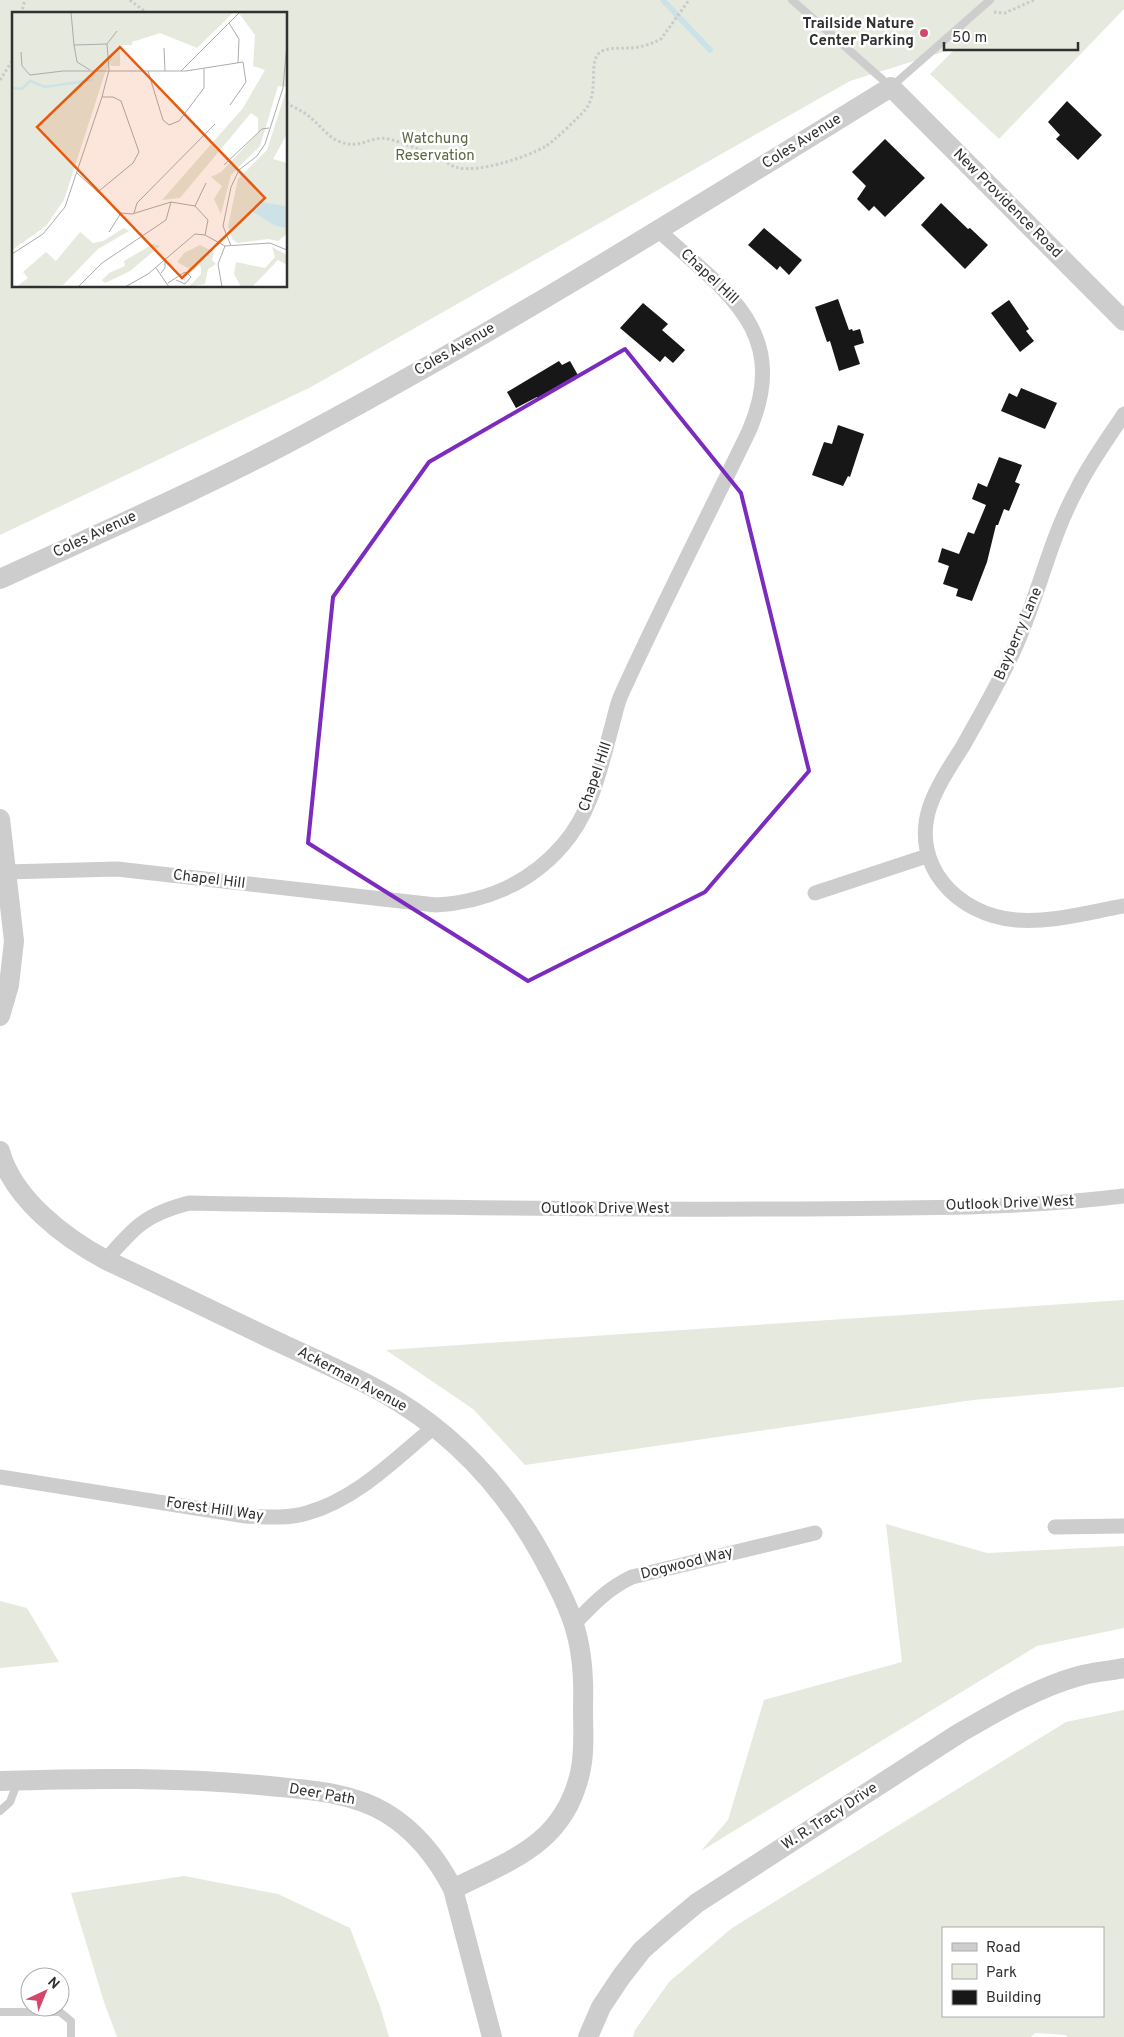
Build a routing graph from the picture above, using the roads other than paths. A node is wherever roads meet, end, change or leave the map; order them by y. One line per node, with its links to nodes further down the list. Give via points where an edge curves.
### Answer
1 (792, 0): 3 (lane)
2 (990, 0): 3 (lane)
3 (891, 87): 4 (street, Coles Avenue); 5 (street, New Providence Road)
4 (659, 231): 7 (street, Coles Avenue, via 391,388 302,436); 10 (street, Chapel Hill, via 741,308 758,339 763,362 763,386 749,431 621,695 590,802 573,832 549,860 505,890 471,901 436,906 117,869)
5 (1124, 320)
6 (1124, 414): 9 (street, Bayberry Lane, via 1075,492 1014,650 991,698 938,788 926,819)
7 (0, 579)
8 (0, 819): 10 (street)
9 (927, 856): 11 (street); 12 (street, Bayberry Lane, via 942,883 955,895 982,911 1000,917 1038,920)
10 (6, 872): 13 (street, via 13,923 13,960)
11 (815, 893)
12 (1124, 906)
13 (0, 1016)
14 (0, 1151): 15 (street, Ackerman Avenue)
15 (4, 1172): 17 (street, Ackerman Avenue, via 45,1217 81,1246)
16 (1124, 1196): 17 (street, Outlook Drive West, via 1068,1203 596,1210 190,1203 166,1209 146,1220 127,1235)
17 (106, 1260): 18 (street, Ackerman Avenue, via 382,1392)
18 (434, 1427): 19 (street, Forest Hill Way, via 374,1478 342,1498 306,1514 279,1518 246,1516); 23 (street, Ackerman Avenue, via 478,1466 507,1500 563,1595)
19 (0, 1477)
20 (1124, 1526): 21 (street)
21 (1055, 1527)
22 (815, 1534): 23 (street, Dogwood Way, via 632,1578 608,1590)
23 (574, 1624): 27 (street, Ackerman Avenue, via 581,1665 583,1739 581,1771 570,1805 558,1823 535,1846)
24 (1124, 1668): 31 (street, W. R. Tracy Drive, via 1079,1676 1002,1708 697,1903 642,1950 601,2007)
25 (9, 1780): 26 (lane, via 10,1802); 27 (street, Deer Path, via 181,1779 322,1791 362,1802 401,1824 432,1854)
26 (0, 1811)
27 (453, 1889): 30 (street, Deer Path)
28 (0, 2012): 29 (lane, via 60,2012 71,2021)
29 (71, 2037)
30 (492, 2037)
31 (588, 2037)

